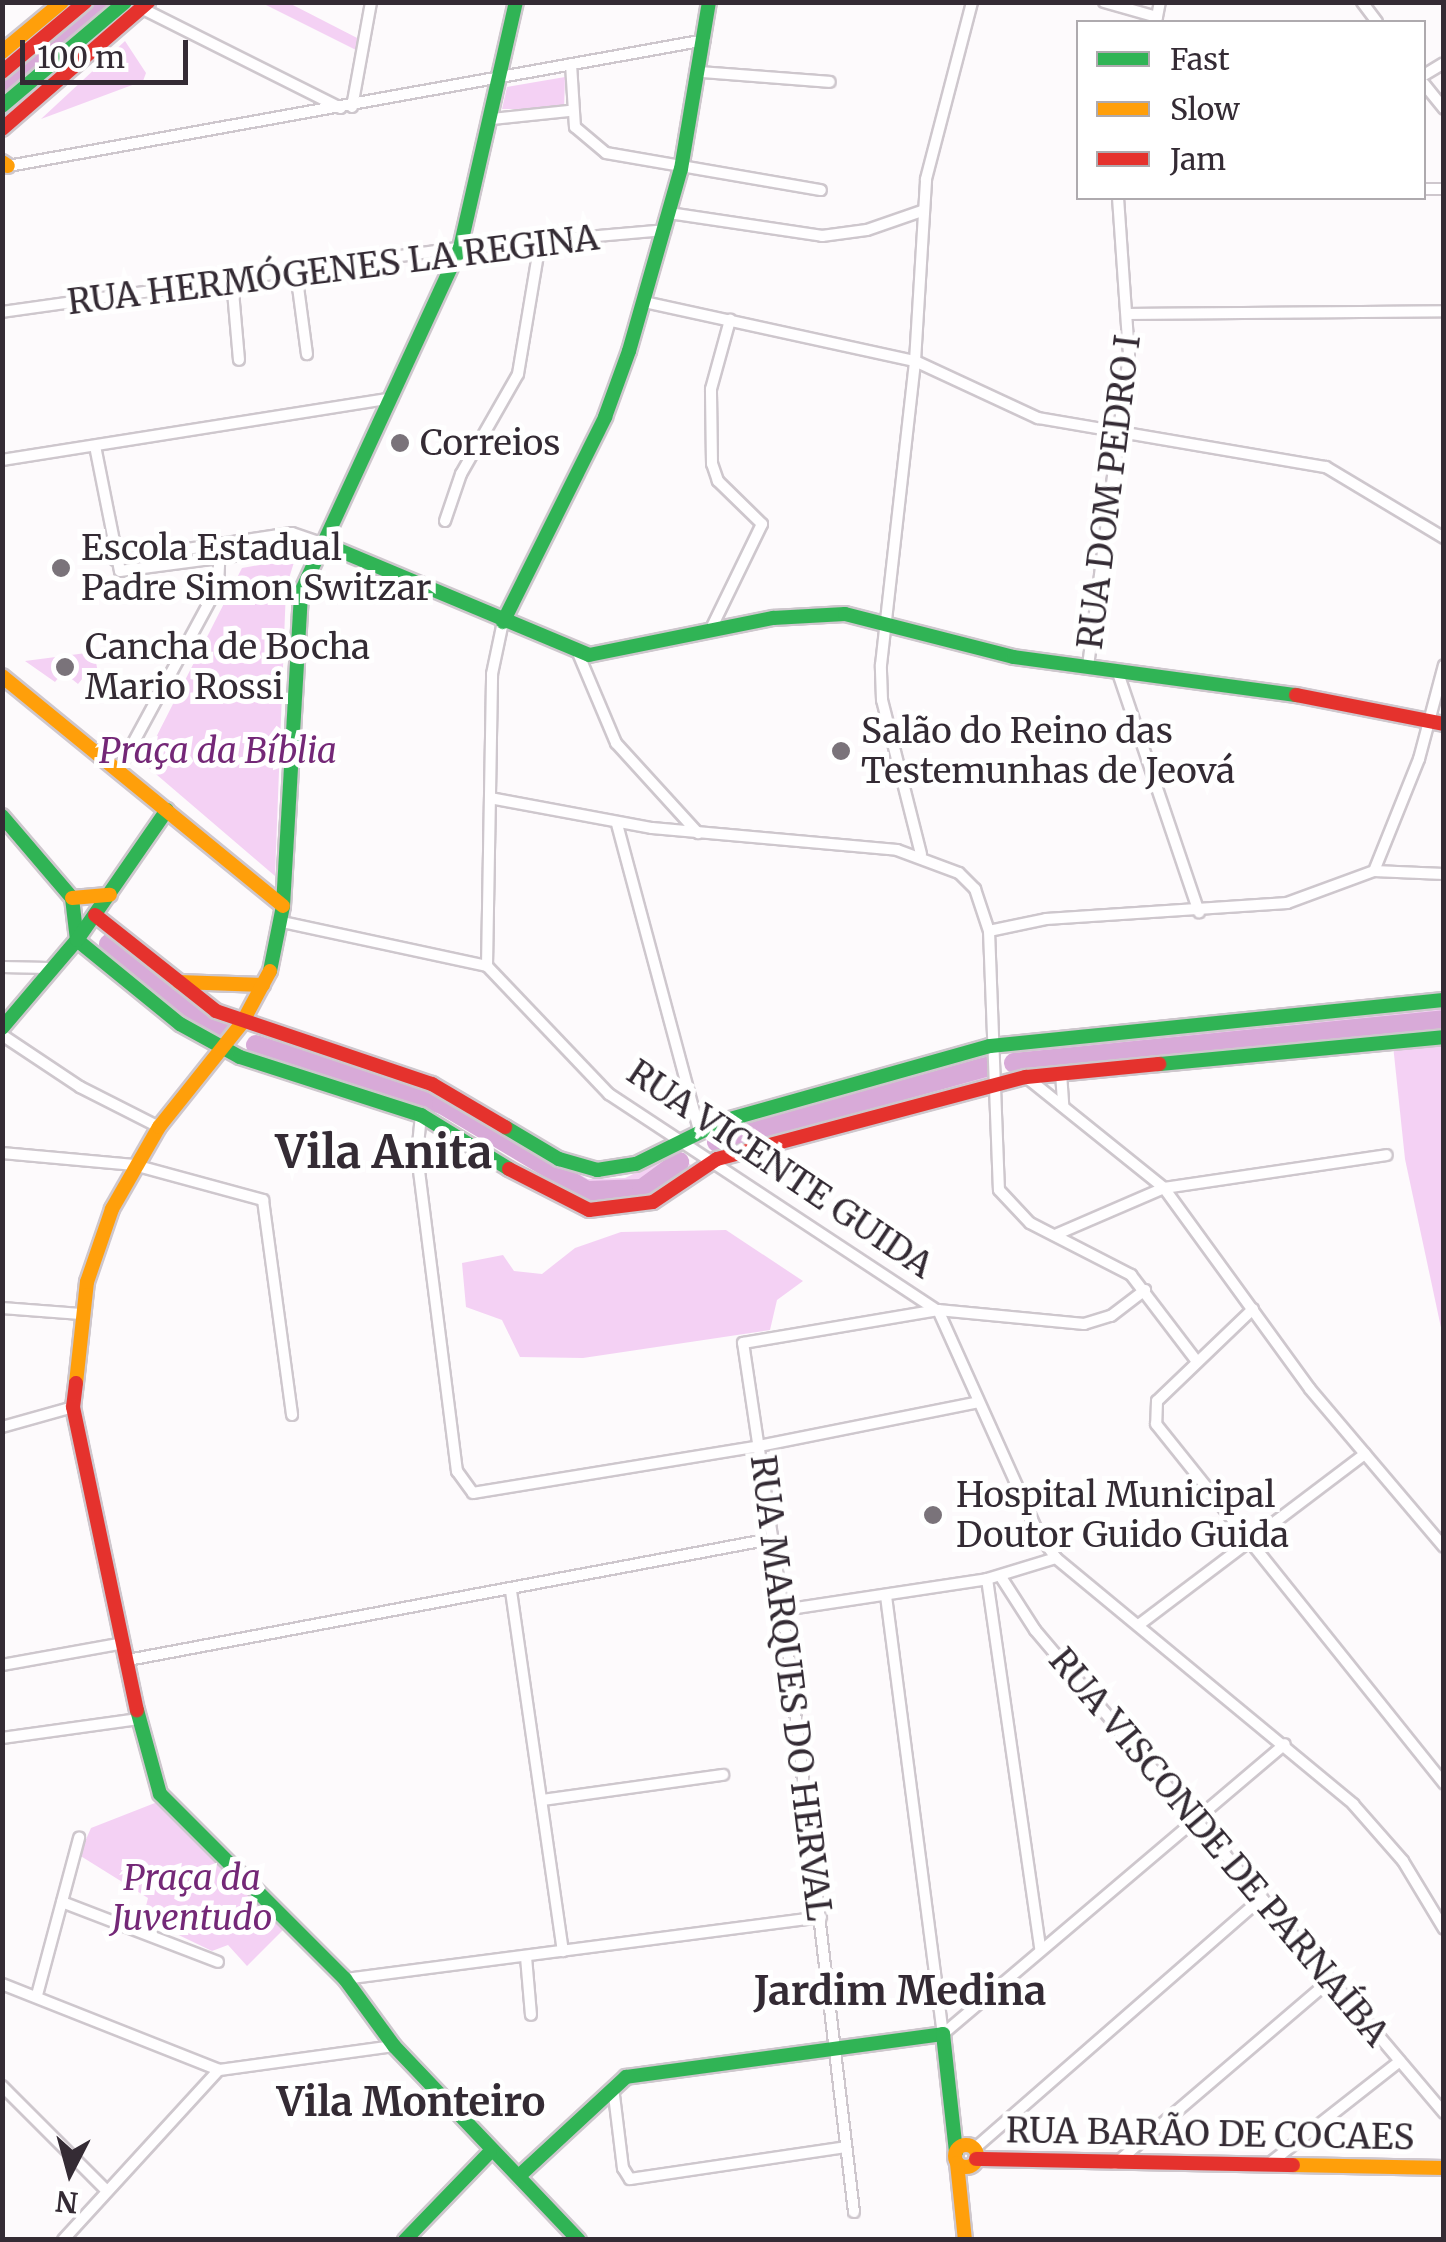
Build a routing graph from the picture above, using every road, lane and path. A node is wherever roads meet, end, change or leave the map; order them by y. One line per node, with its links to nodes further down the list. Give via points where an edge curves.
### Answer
1 (85, 2): 15 (main road)
2 (126, 2): 20 (main road)
3 (371, 2): 21 (street)
4 (516, 2): 17 (main road)
5 (709, 2): 12 (main road)
6 (972, 2): 32 (street)
7 (1104, 2): 11 (street)
8 (1160, 2): 11 (street)
9 (55, 4): 13 (main road)
10 (145, 6): 21 (street); 25 (main road)
11 (1156, 20)
12 (706, 40): 14 (street); 16 (main road)
13 (2, 52)
14 (571, 64): 17 (street); 23 (street)
15 (2, 72)
16 (702, 72): 18 (street); 27 (main road)
17 (500, 77): 21 (street); 24 (main road)
18 (830, 82)
19 (1426, 86): 22 (street)
20 (2, 106)
21 (347, 108): 26 (street)
22 (1444, 109)
23 (569, 111): 24 (street); 27 (street, via 592,146)
24 (492, 119): 36 (main road)
25 (2, 129)
26 (4, 164)
27 (680, 169): 30 (street); 33 (main road)
28 (1440, 188): 29 (street)
29 (1426, 189)
30 (821, 190)
31 (1118, 200): 42 (street, RUA DOM PEDRO I)
32 (922, 211): 33 (street, via 867,230 822,236); 46 (street)
33 (669, 212): 34 (main road)
34 (665, 230): 35 (street, RUA HERMÓGENES LA REGINA); 39 (main road)
35 (540, 242): 36 (street, RUA HERMÓGENES LA REGINA); 51 (street, via 518,374 461,474)
36 (460, 248): 37 (street, RUA HERMÓGENES LA REGINA); 47 (main road)
37 (296, 272): 38 (street, RUA HERMÓGENES LA REGINA); 44 (street)
38 (232, 280): 41 (street, RUA HERMÓGENES LA REGINA); 45 (street)
39 (644, 302): 43 (street); 56 (main road, via 605,417)
40 (1444, 311): 42 (street)
41 (2, 312)
42 (1130, 314): 48 (street, RUA DOM PEDRO I)
43 (730, 320): 46 (street); 57 (street, via 710,401 714,474 762,524)
44 (307, 354)
45 (239, 360)
46 (915, 361): 48 (street, via 1038,418); 55 (street)
47 (392, 398): 49 (street); 53 (main road)
48 (1122, 433): 52 (street, via 1326,466); 60 (street, RUA DOM PEDRO I)
49 (95, 446): 50 (street); 54 (street, via 115,563 123,571)
50 (2, 460)
51 (445, 522)
52 (1444, 538)
53 (324, 544): 54 (street, via 292,533); 56 (main road); 76 (main road, via 300,592)
54 (221, 550): 64 (street, via 218,586)
55 (886, 621): 57 (main road, via 809,613); 60 (main road, via 973,648); 70 (street, via 882,700)
56 (503, 622): 58 (main road); 65 (street, via 492,674)
57 (710, 631): 58 (main road, via 603,655)
58 (578, 654): 69 (street, via 630,766)
59 (1444, 665): 63 (street)
60 (1088, 666): 61 (main road)
61 (1117, 670): 63 (main road, via 1216,680); 75 (street)
62 (2, 676): 64 (main road)
63 (1437, 724): 71 (street)
64 (118, 771): 66 (main road)
65 (490, 798): 68 (street); 80 (street)
66 (167, 810): 73 (main road); 76 (main road)
67 (2, 816): 74 (main road)
68 (617, 824): 69 (street); 97 (street)
69 (698, 834): 70 (street)
70 (921, 854): 78 (street, via 960,872 976,889)
71 (1374, 871): 72 (street); 75 (street, via 1288,903)
72 (1444, 874)
73 (110, 895): 74 (main road); 77 (main road)
74 (72, 898): 79 (main road)
75 (1199, 912): 78 (street, via 1046,918)
76 (282, 914): 80 (street); 84 (main road)
77 (95, 916): 79 (main road); 83 (main road)
78 (988, 931): 89 (street)
79 (77, 940): 82 (main road); 90 (main road, via 180,1024)
80 (487, 966): 98 (street, RUA VICENTE GUIDA, via 609,1094)
81 (2, 967): 82 (street)
82 (49, 968): 87 (main road)
83 (176, 982): 84 (main road); 86 (main road)
84 (264, 985): 86 (main road)
85 (1444, 1000): 89 (main road)
86 (242, 1023): 90 (main road); 98 (main road, via 432,1084 578,1166 620,1169)
87 (2, 1032): 96 (street, via 80,1087)
88 (1444, 1037): 91 (main road)
89 (990, 1046): 93 (street); 97 (main road)
90 (222, 1049): 95 (main road); 96 (main road)
91 (1061, 1074): 92 (main road); 94 (street)
92 (1026, 1077): 93 (main road); 94 (street)
93 (992, 1085): 101 (main road); 104 (street, via 999,1190 1010,1208)
94 (1063, 1106): 103 (street)
95 (421, 1115): 101 (main road, via 564,1202 589,1210 653,1202); 115 (street, via 417,1155 457,1471 466,1488 484,1494)
96 (159, 1127): 102 (main road)
97 (699, 1130): 98 (main road)
98 (680, 1138): 101 (street, RUA VICENTE GUIDA)
99 (2, 1153): 102 (street)
100 (1386, 1155): 103 (street)
101 (717, 1159): 108 (street, RUA VICENTE GUIDA)
102 (134, 1165): 109 (main road, via 98,1245); 113 (street, via 263,1200)
103 (1164, 1188): 104 (street); 107 (street)
104 (1055, 1235): 105 (street, via 1116,1264)
105 (1144, 1290): 108 (street, via 1111,1316 1084,1324); 110 (street)
106 (2, 1308): 109 (street)
107 (1253, 1309): 110 (street); 116 (street)
108 (938, 1310): 111 (street); 115 (street, RUA MARQUES DO HERVAL, via 743,1343)
109 (81, 1314): 112 (main road)
110 (1195, 1359): 118 (street, via 1156,1401 1154,1416)
111 (979, 1402): 115 (street); 120 (street)
112 (73, 1407): 114 (street); 127 (main road)
113 (292, 1415)
114 (2, 1427)
115 (759, 1446): 117 (street, RUA MARQUES DO HERVAL)
116 (1365, 1454): 118 (street); 119 (street)
117 (772, 1539): 123 (street); 125 (street, RUA MARQUES DO HERVAL)
118 (1247, 1540): 126 (street); 134 (street)
119 (1444, 1547)
120 (1056, 1558): 121 (street); 126 (street)
121 (1001, 1576): 122 (street); 136 (street, RUA VISCONDE DE PARNAÍBA, via 1035,1630)
122 (987, 1579): 124 (street); 142 (street)
123 (511, 1592): 128 (street); 135 (street)
124 (886, 1596): 125 (street); 151 (street)
125 (783, 1610): 140 (street, RUA MARQUES DO HERVAL)
126 (1140, 1624): 132 (street)
127 (124, 1643): 128 (main road); 129 (street)
128 (128, 1660): 130 (main road)
129 (2, 1664)
130 (140, 1719): 131 (street); 146 (main road, via 154,1782 169,1807)
131 (2, 1738)
132 (1284, 1744): 136 (street); 141 (street, via 1379,1832)
133 (723, 1775): 135 (street)
134 (1444, 1784)
135 (542, 1800): 143 (street)
136 (1193, 1820): 138 (street, RUA VISCONDE DE PARNAÍBA); 142 (street)
137 (78, 1838): 139 (street)
138 (1258, 1901): 147 (street, RUA VISCONDE DE PARNAÍBA); 161 (street)
139 (62, 1902): 145 (street); 149 (street)
140 (821, 1917): 143 (street); 153 (street, RUA MARQUES DO HERVAL)
141 (1444, 1929)
142 (1040, 1949): 151 (street)
143 (563, 1951): 144 (street)
144 (526, 1957): 146 (street); 150 (street)
145 (218, 1962)
146 (344, 1979): 152 (main road)
147 (1329, 1981): 154 (street, RUA VISCONDE DE PARNAÍBA); 163 (street)
148 (4, 1987): 149 (street)
149 (37, 1995): 155 (street)
150 (531, 2015)
151 (943, 2034): 153 (main road); 161 (main road, via 954,2120)
152 (394, 2046): 155 (street); 160 (main road)
153 (838, 2048): 157 (main road, via 638,2073); 159 (street, RUA MARQUES DO HERVAL)
154 (1400, 2061): 158 (street, RUA VISCONDE DE PARNAÍBA); 162 (street)
155 (219, 2070): 166 (street)
156 (2, 2086): 166 (street)
157 (613, 2086): 159 (street, via 622,2168 630,2178); 165 (main road)
158 (1444, 2114)
159 (846, 2147): 167 (street, RUA MARQUES DO HERVAL)
160 (490, 2152): 165 (main road); 169 (main road)
161 (968, 2155): 163 (main road, RUA BARÃO DE COCAES); 171 (main road, via 961,2192)
162 (1270, 2163): 163 (main road, RUA BARÃO DE COCAES); 164 (main road, RUA BARÃO DE COCAES)
163 (1114, 2164)
164 (1444, 2168)
165 (519, 2176): 170 (main road)
166 (106, 2190): 168 (street)
167 (854, 2212)
168 (63, 2240)
169 (405, 2240)
170 (579, 2240)
171 (965, 2240)

